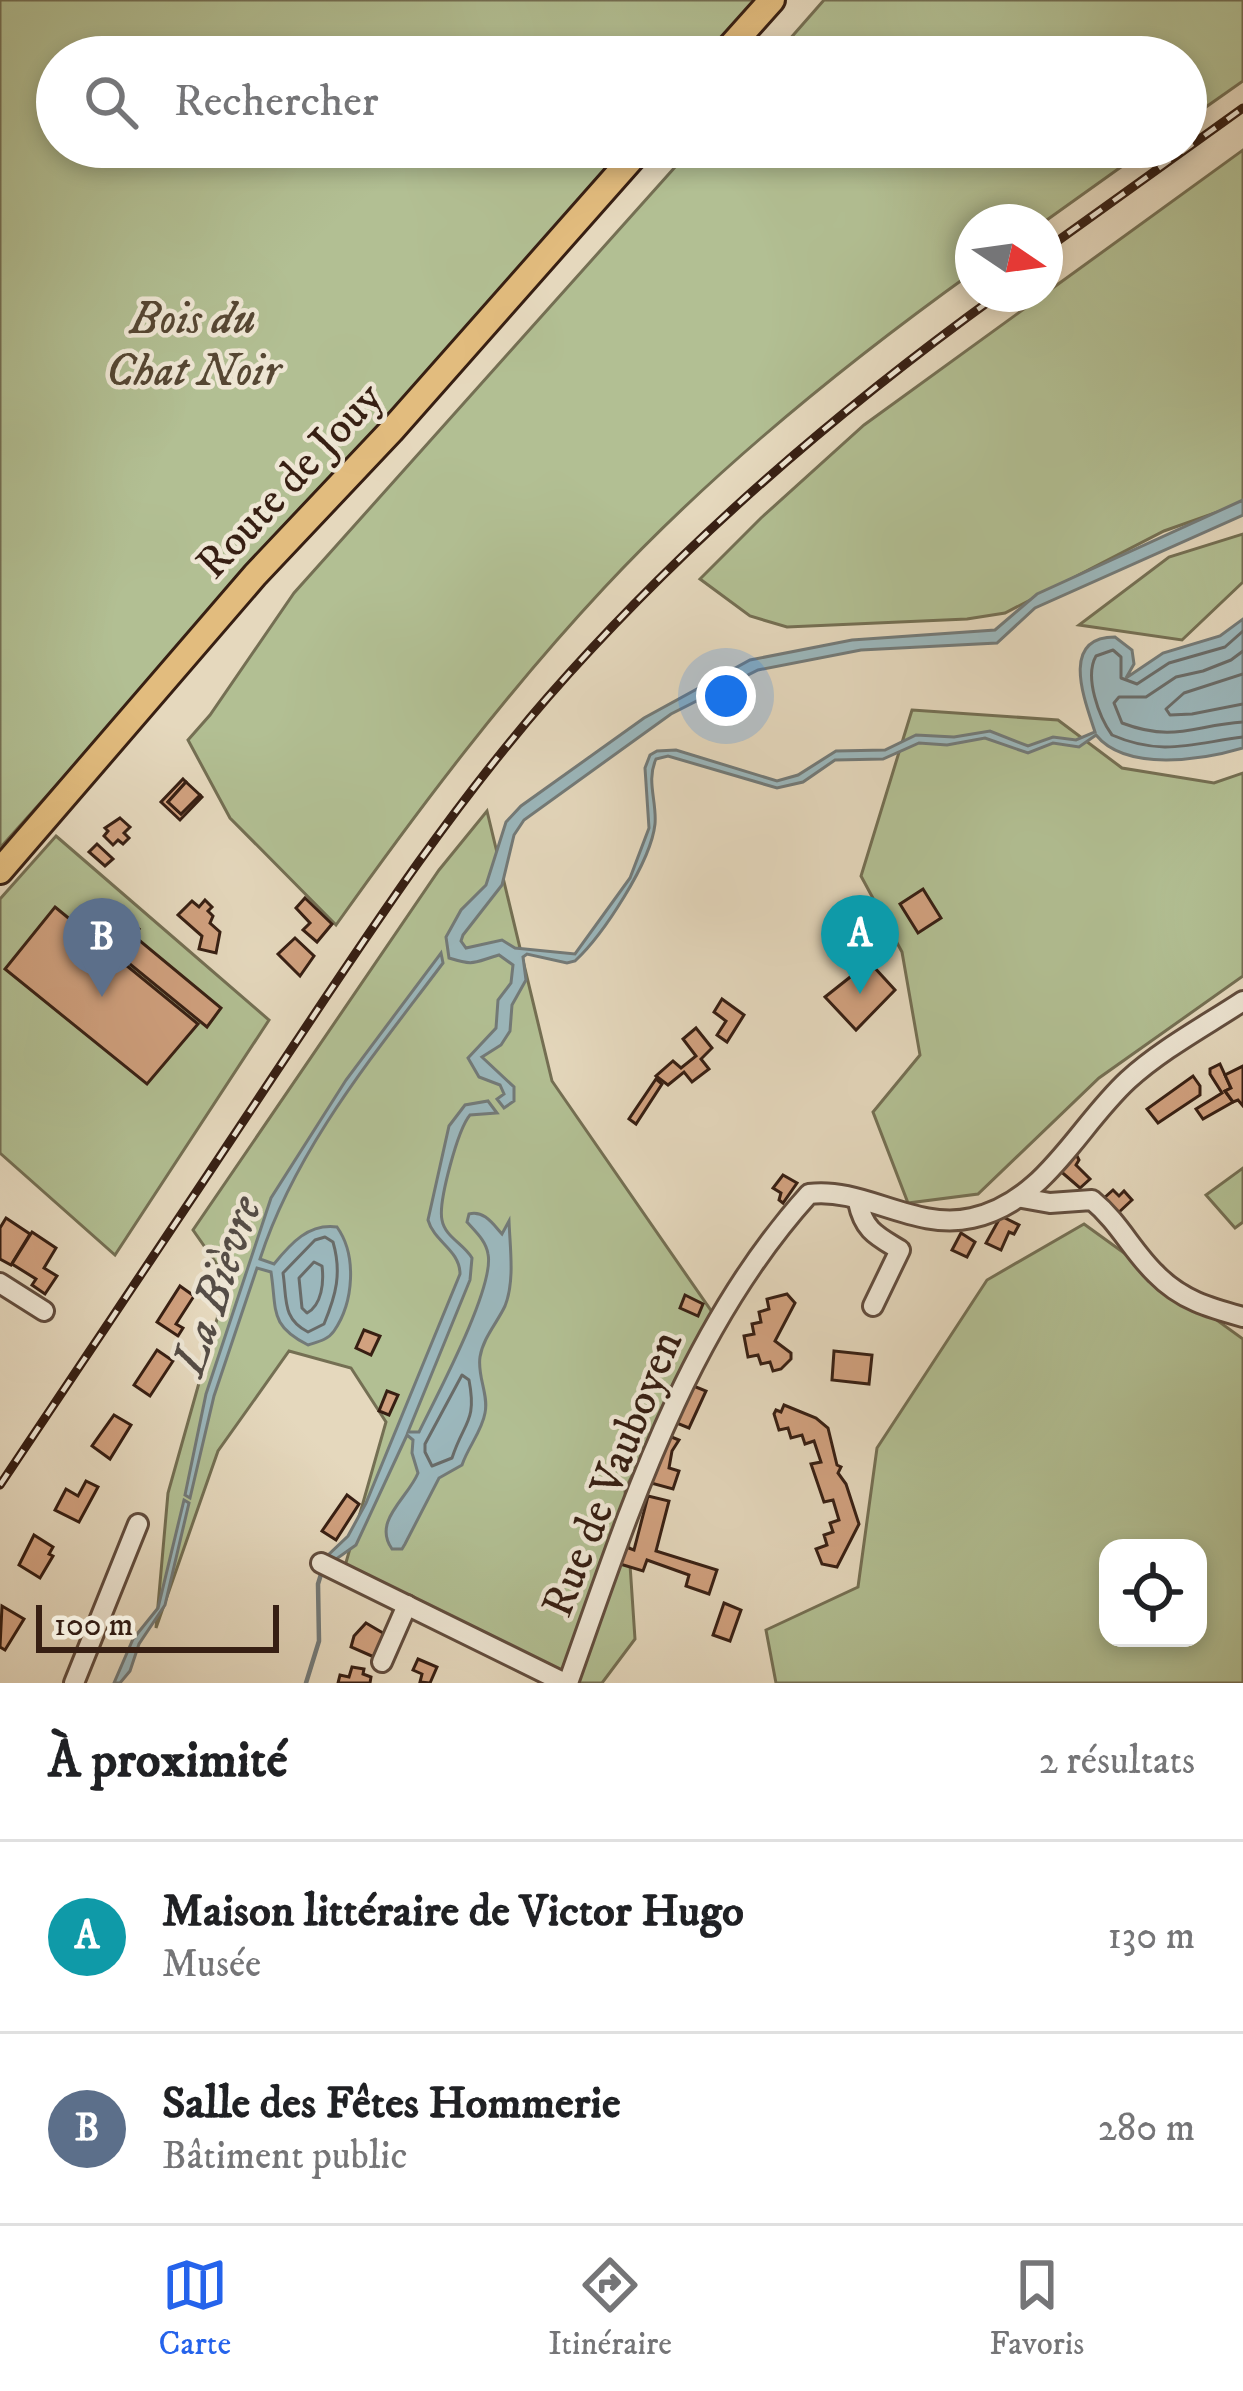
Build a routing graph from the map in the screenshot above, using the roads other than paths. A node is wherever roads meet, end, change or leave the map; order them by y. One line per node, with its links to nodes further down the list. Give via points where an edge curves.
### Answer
1 (772, 0): 2 (main road)
2 (740, 36)
3 (623, 168): 4 (main road, Route de Jouy)
4 (0, 871)
5 (1243, 1001): 6 (street, Rue de Vauboyen, via 1127,1080)
6 (1022, 1198): 7 (street, Rue de Vauboyen, via 976,1218 934,1222); 11 (street, via 1092,1200 1178,1292)
7 (858, 1202): 9 (street, via 873,1236 900,1250); 17 (street, Rue de Vauboyen, via 809,1194 708,1334 662,1430)
8 (0, 1282): 10 (street)
9 (873, 1306)
10 (44, 1311)
11 (1243, 1318)
12 (139, 1524): 16 (street)
13 (324, 1565): 14 (street)
14 (406, 1605): 15 (street); 17 (street)
15 (382, 1662)
16 (74, 1683)
17 (566, 1683)

